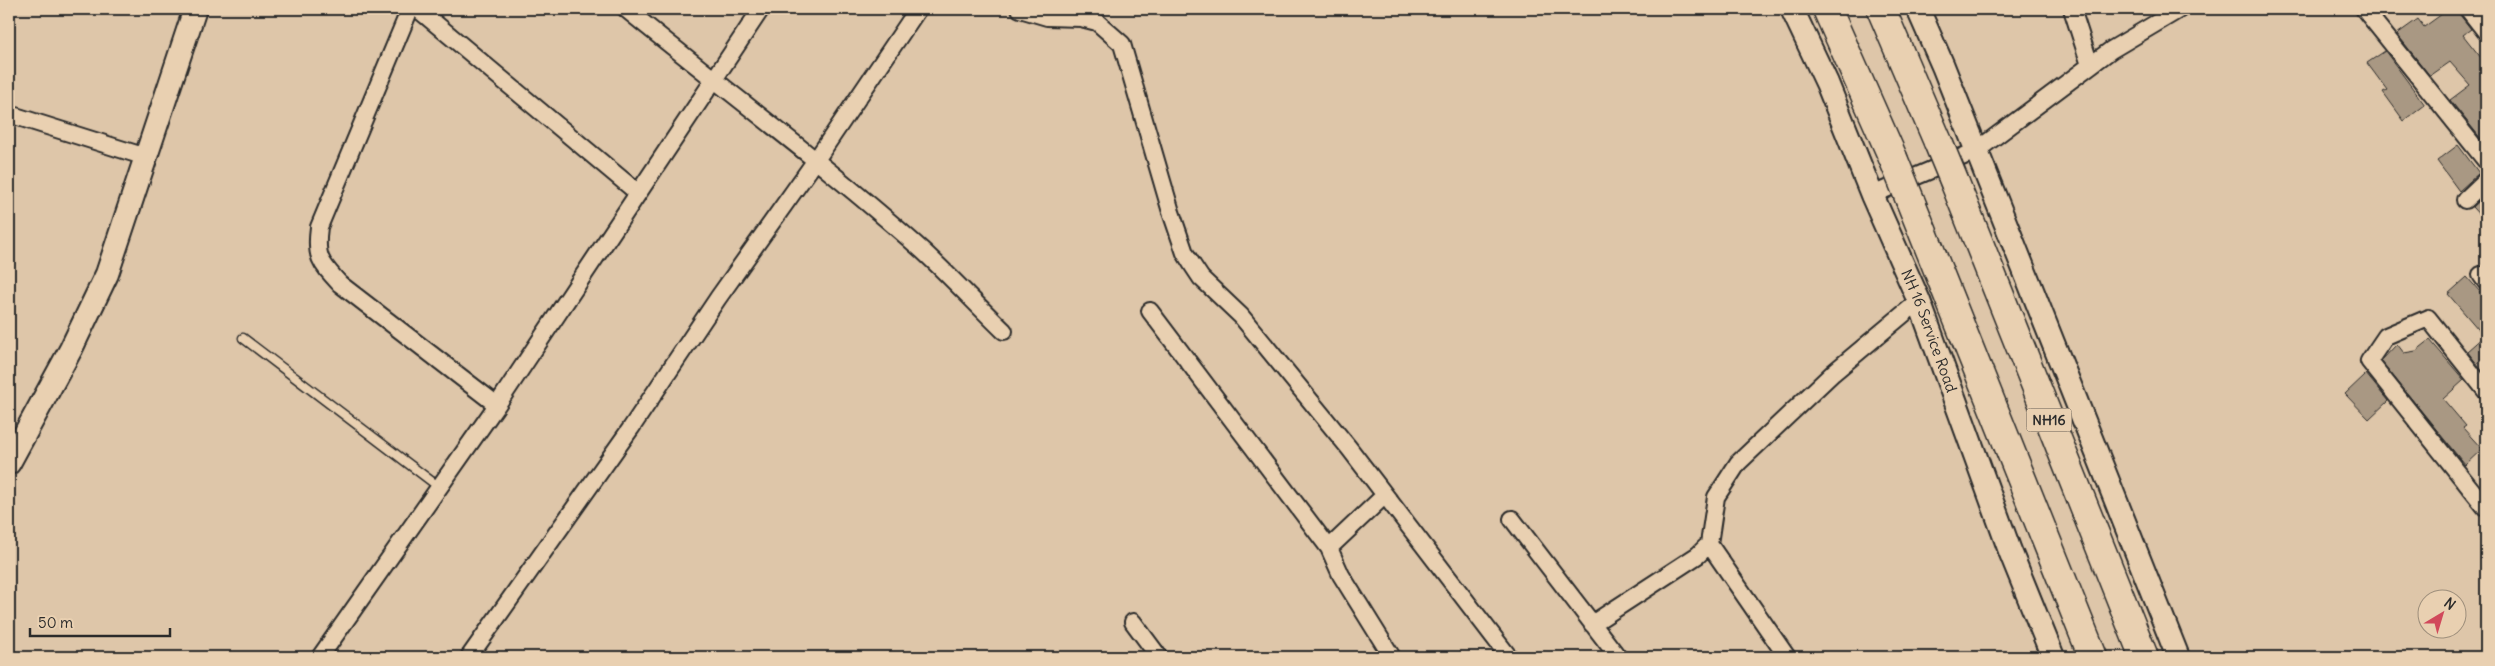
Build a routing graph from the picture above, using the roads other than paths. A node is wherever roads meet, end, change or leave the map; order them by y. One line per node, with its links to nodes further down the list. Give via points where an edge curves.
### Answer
1 (195, 9): 21 (street)
2 (410, 9): 33 (street, via 319,226 316,248 323,265 340,284)
3 (418, 9): 25 (street)
4 (626, 9): 18 (street)
5 (761, 9): 18 (street)
6 (918, 9): 22 (street)
7 (1020, 9): 36 (street, via 1047,17 1097,22 1122,44 1171,212 1189,260 1201,278 1241,316)
8 (1792, 9): 26 (street, NH 16 Service Road, via 1828,83)
9 (1827, 9): 51 (highway, NH16, bridge, via 1893,158)
10 (1881, 9): 52 (highway, NH16, bridge, via 1955,183)
11 (1918, 9): 20 (street)
12 (2072, 9): 17 (street)
13 (2180, 9): 17 (street)
14 (2364, 9): 23 (street)
15 (2468, 9): 16 (street)
16 (2486, 32)
17 (2090, 65): 20 (street)
18 (713, 80): 22 (street); 25 (street)
19 (9, 114): 21 (street)
20 (1976, 151): 26 (street); 53 (street)
21 (146, 156): 34 (street, via 107,274 71,349)
22 (816, 160): 30 (street, via 924,252); 44 (street)
23 (2486, 161)
24 (2486, 180): 27 (street)
25 (638, 193): 33 (street)
26 (1872, 195): 28 (street, NH 16 Service Road)
27 (2466, 200)
28 (1919, 301): 39 (street, via 1833,373 1738,463 1716,497); 50 (street, NH 16 Service Road)
29 (1150, 311): 40 (street)
30 (1004, 331)
31 (243, 338): 35 (lane)
32 (2486, 391): 37 (street, via 2428,318 2386,336 2369,361)
33 (497, 405): 35 (street)
34 (9, 463)
35 (440, 487): 43 (street)
36 (1385, 495): 40 (street); 47 (street)
37 (2486, 508)
38 (1512, 519): 42 (street)
39 (1709, 544): 42 (street, via 1698,555); 49 (street)
40 (1329, 548): 46 (street, via 1341,575)
41 (1132, 622): 45 (street)
42 (1592, 624): 48 (street)
43 (320, 657)
44 (469, 657)
45 (1159, 657)
46 (1392, 657)
47 (1509, 657)
48 (1618, 657)
49 (1787, 657)
50 (2052, 657)
51 (2093, 657)
52 (2144, 657)
53 (2178, 657)

